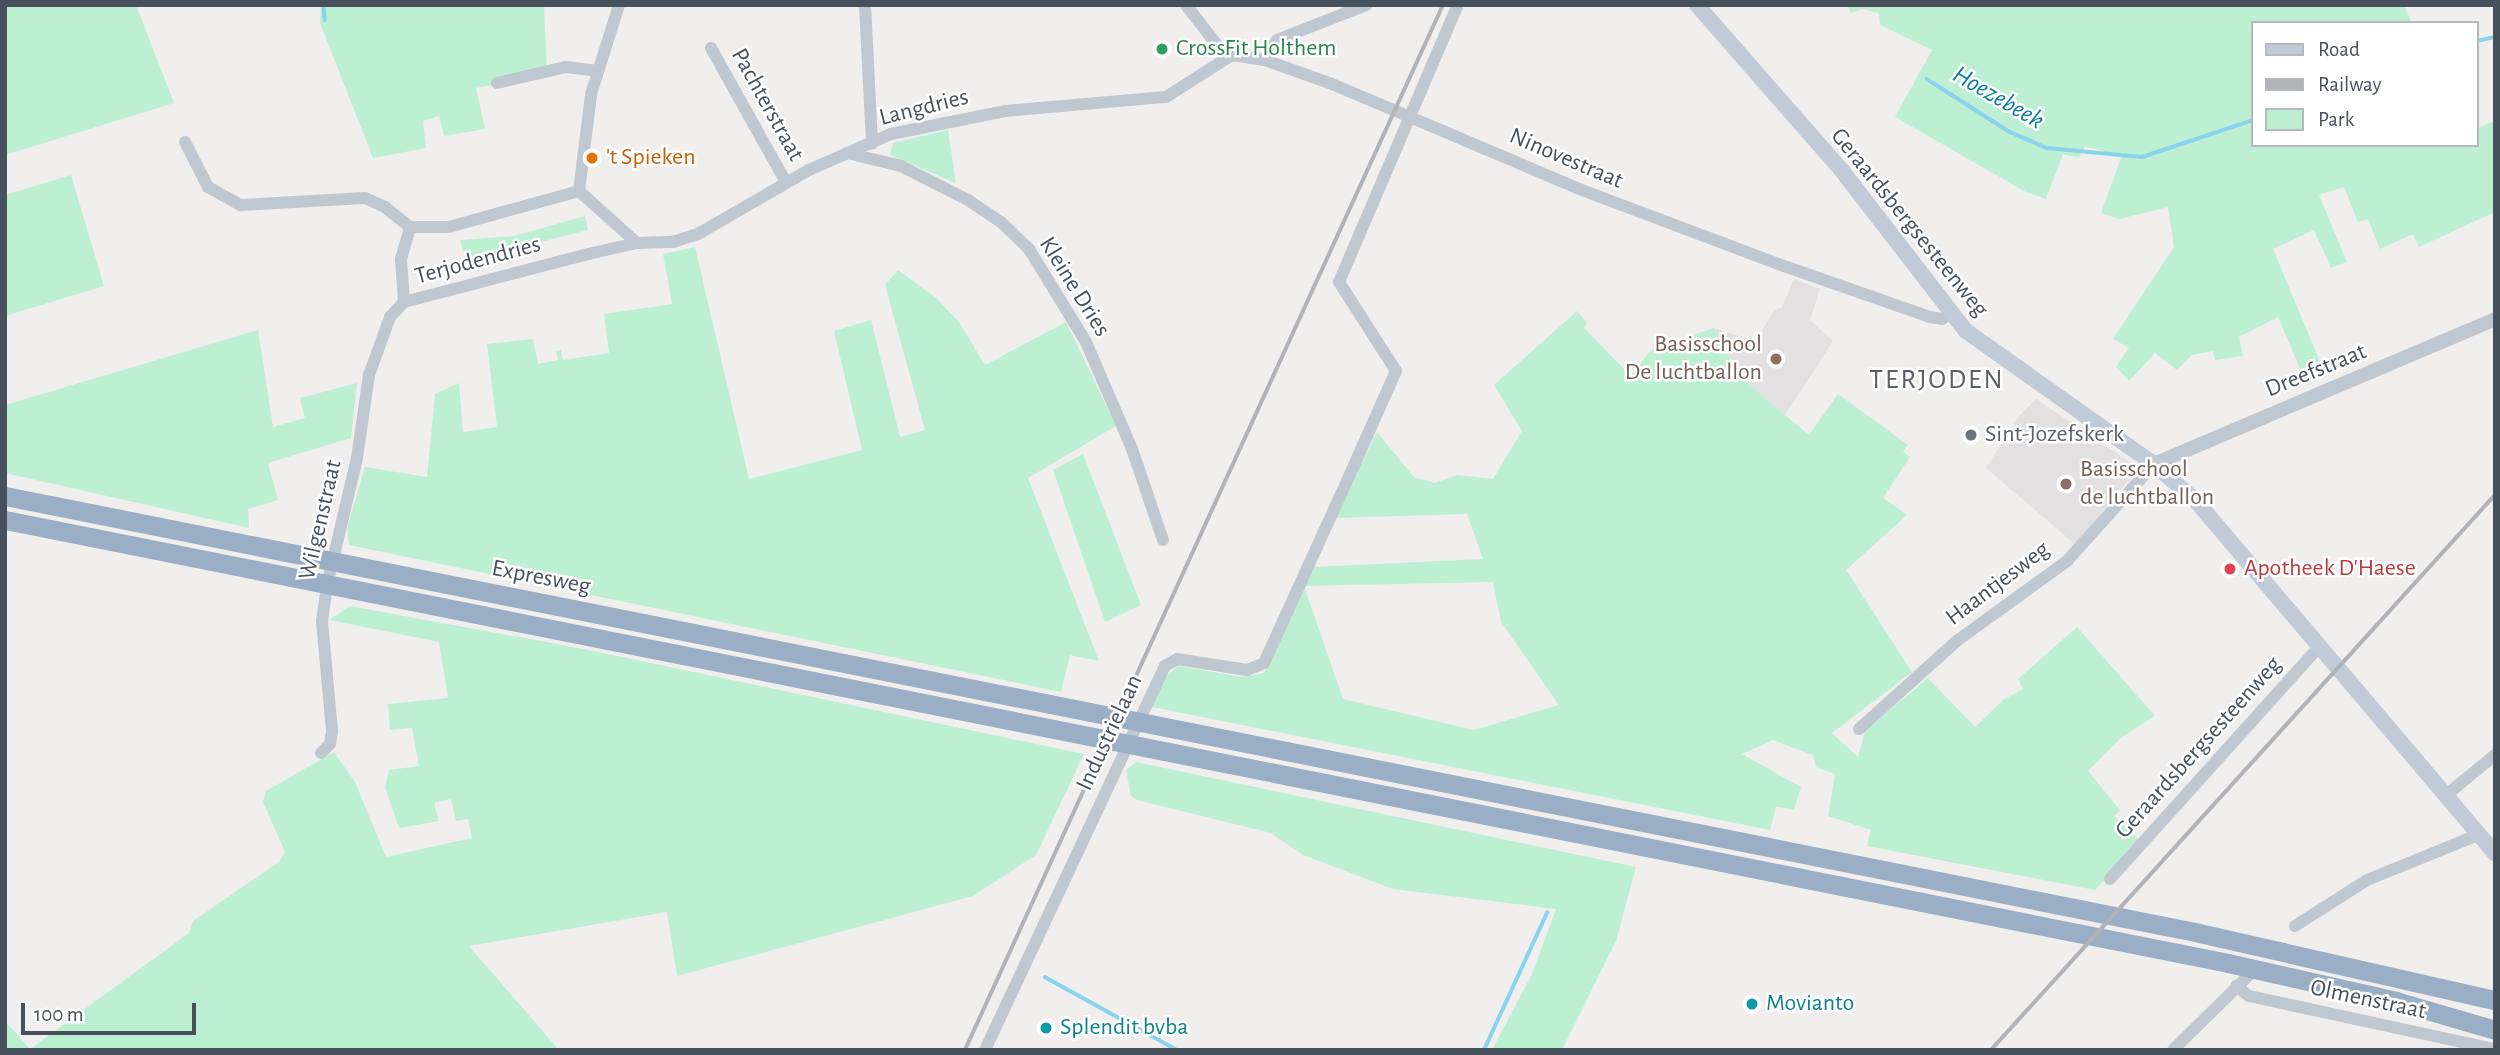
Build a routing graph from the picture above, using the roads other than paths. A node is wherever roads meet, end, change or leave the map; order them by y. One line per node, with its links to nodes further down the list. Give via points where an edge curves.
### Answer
1 (619, 5): 10 (street)
2 (865, 5): 14 (street)
3 (1186, 5): 8 (street, via 1217,45)
4 (1366, 5): 9 (street, via 1277,40)
5 (1458, 5): 12 (street)
6 (1697, 5): 21 (main road, Geraardsbergsesteenweg, via 1843,172)
7 (710, 48): 16 (street, Pachterstraat)
8 (1232, 55): 9 (street, Ninovestraat); 14 (street, Langdries, via 1166,97 1005,111 891,134)
9 (1265, 60): 12 (street, Ninovestraat)
10 (598, 71): 11 (street, via 566,67); 17 (street, via 586,118)
11 (497, 83)
12 (1407, 115): 21 (street, Ninovestraat, via 1579,189 1787,267 1930,317 1942,319); 44 (street, Industrielaan, via 1339,282 1396,371 1264,663 1247,670 1177,659 1165,666)
13 (185, 142): 18 (street, Terjodendries, via 208,187 241,205 365,198)
14 (872, 144): 15 (street, Langdries)
15 (847, 153): 16 (street, Langdries); 26 (street, Kleine Dries, via 901,166 968,200 1001,222 1029,250 1086,342 1132,449)
16 (786, 182): 19 (street, Langdries, via 698,234 673,242)
17 (579, 191): 18 (street, Terjodendries, via 449,227); 19 (street)
18 (410, 227): 20 (street, Terjodendries, via 401,258)
19 (637, 243): 20 (street, Terjodendries)
20 (404, 302): 27 (street, Wilgenstraat, via 390,317 369,375 357,458)
21 (1950, 313): 23 (main road, Geraardsbergsesteenweg, via 1991,352)
22 (2495, 318): 23 (street, Dreefstraat)
23 (2154, 464): 29 (main road, Geraardsbergsesteenweg, via 2214,521); 30 (street, Haantjesweg, via 2067,561 1958,640)
24 (5, 496): 27 (highway, Expresweg)
25 (5, 520): 28 (highway, Expresweg)
26 (1163, 540)
27 (331, 561): 28 (street, Wilgenstraat); 41 (highway, Expresweg, via 2199,933)
28 (327, 585): 31 (street, Wilgenstraat, via 322,621 332,731 330,744); 38 (highway, Expresweg)
29 (2320, 646): 33 (main road, Geraardsbergsesteenweg); 36 (street, Geraardsbergsesteenweg)
30 (1859, 729)
31 (321, 753)
32 (2495, 755): 33 (street)
33 (2445, 796): 34 (main road, Geraardsbergsesteenweg)
34 (2478, 835): 35 (main road, Geraardsbergsesteenweg); 37 (street, via 2367,880)
35 (2495, 854)
36 (2110, 879)
37 (2295, 926)
38 (2228, 963): 39 (highway, Expresweg); 40 (street)
39 (2255, 969): 40 (street); 42 (highway, Expresweg, via 2396,1001)
40 (2236, 986): 43 (street, Olmenstraat, via 2249,996); 45 (street)
41 (2495, 1000)
42 (2495, 1030)
43 (2495, 1049)
44 (985, 1050)
45 (2173, 1050)

